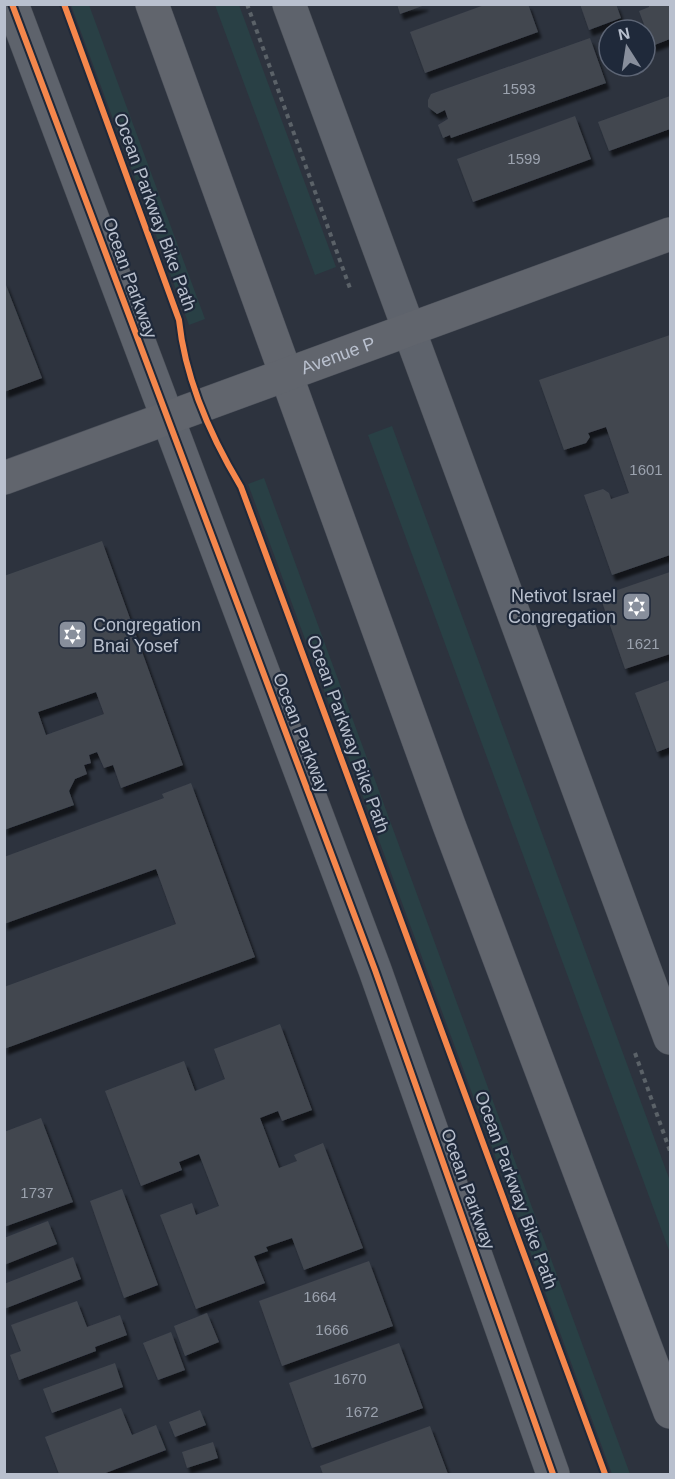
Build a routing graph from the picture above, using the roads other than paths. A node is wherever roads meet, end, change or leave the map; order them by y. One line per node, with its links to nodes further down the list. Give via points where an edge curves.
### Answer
1 (12, 4): 7 (street, Ocean Parkway)
2 (152, 4): 6 (main road)
3 (289, 4): 5 (street)
4 (670, 234): 5 (main road, Avenue P)
5 (409, 330): 6 (main road, Avenue P); 9 (street)
6 (287, 375): 7 (main road, Avenue P); 10 (main road, via 449,825)
7 (166, 418): 8 (main road, Avenue P); 11 (street, Ocean Parkway, via 375,970)
8 (4, 478)
9 (670, 1038)
10 (670, 1412)
11 (554, 1474)

